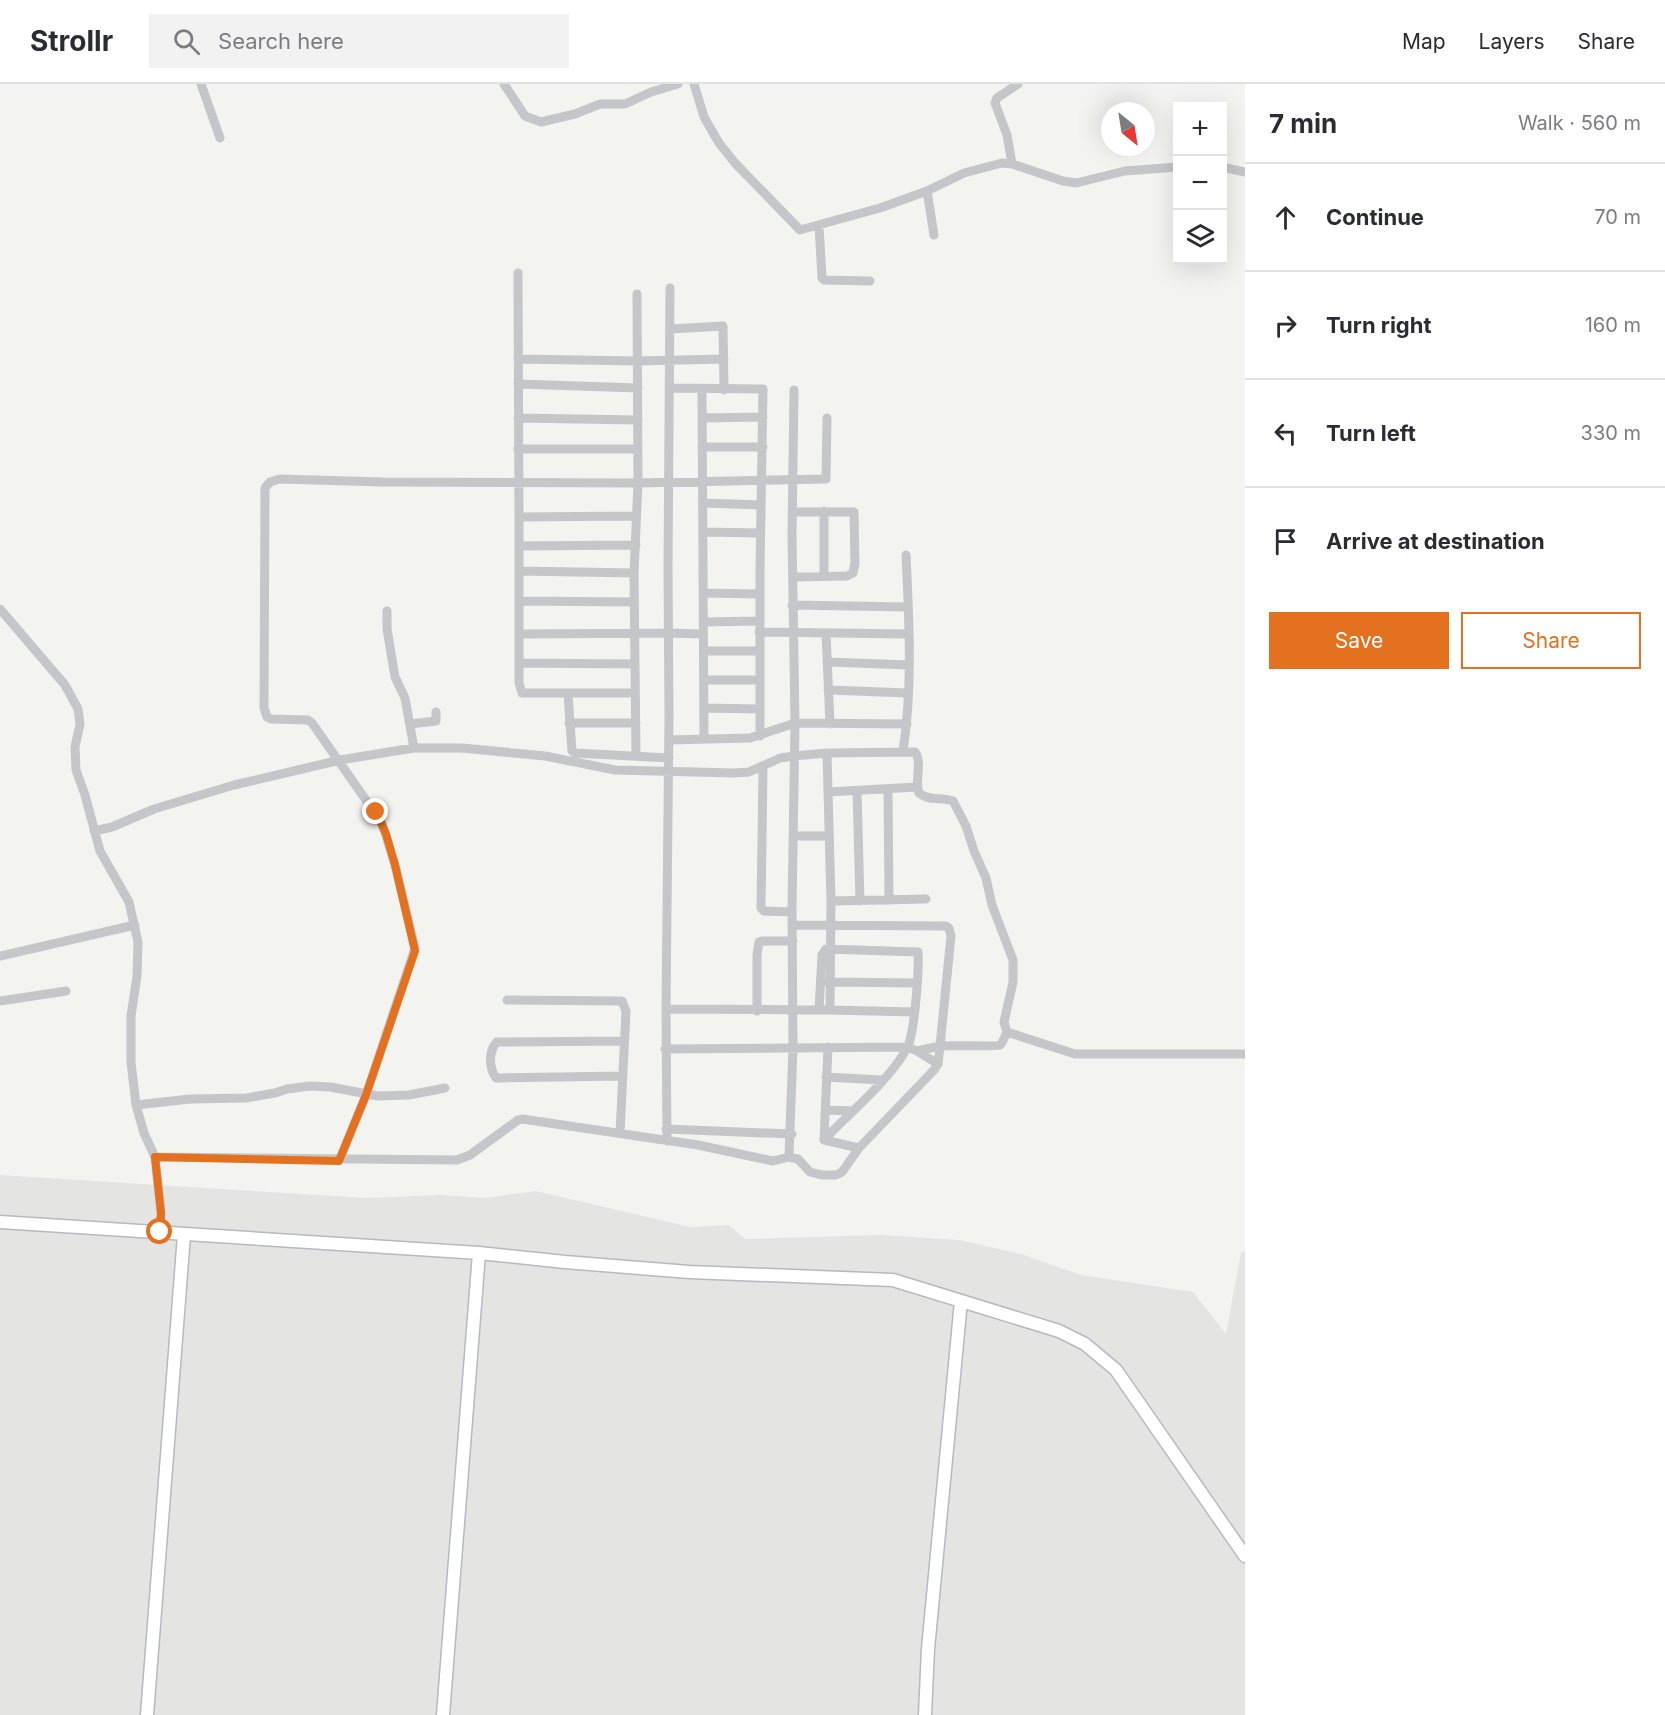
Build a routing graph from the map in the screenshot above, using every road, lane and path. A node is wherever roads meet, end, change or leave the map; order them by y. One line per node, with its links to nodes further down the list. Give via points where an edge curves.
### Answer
1 (201, 84): 6 (street)
2 (504, 84): 3 (street, via 525,116 542,122 600,104 626,104)
3 (678, 84)
4 (694, 84): 12 (street, via 709,127 735,163 800,230)
5 (1018, 84): 7 (street, via 995,103)
6 (220, 138)
7 (1012, 164): 8 (street, via 1076,183 1125,171); 11 (street, via 982,167)
8 (1173, 167)
9 (1227, 168): 10 (street)
10 (1245, 172)
11 (927, 191): 12 (street); 13 (street)
12 (819, 225): 15 (street, via 822,278)
13 (934, 235)
14 (518, 273): 19 (street)
15 (870, 281)
16 (670, 288): 18 (street)
17 (637, 294): 21 (street)
18 (670, 329): 20 (street, via 723,326); 22 (street)
19 (518, 359): 21 (street); 23 (street)
20 (724, 359): 22 (street); 27 (street)
21 (637, 361): 22 (street); 24 (street)
22 (670, 361): 25 (street)
23 (518, 384): 24 (street); 30 (street)
24 (638, 388): 33 (street)
25 (670, 388): 26 (street); 40 (street)
26 (702, 390): 27 (street); 31 (street)
27 (724, 390): 29 (street, via 764,389)
28 (794, 390): 38 (street)
29 (763, 417): 31 (street); 35 (street)
30 (518, 418): 33 (street); 36 (street)
31 (702, 418): 34 (street)
32 (827, 418): 38 (street, via 826,479)
33 (638, 420): 37 (street)
34 (702, 447): 35 (street); 41 (street)
35 (763, 447): 42 (street)
36 (519, 449): 37 (street); 39 (street)
37 (638, 449): 43 (street)
38 (792, 478): 42 (street); 47 (street)
39 (519, 481): 43 (street); 49 (street); 107 (street, via 280,479 265,488 264,708 271,719 308,720)
40 (670, 482): 41 (street); 43 (street); 73 (street)
41 (702, 482): 42 (street); 44 (street)
42 (762, 482): 45 (street)
43 (638, 483): 48 (street)
44 (704, 504): 45 (street); 50 (street)
45 (761, 505): 51 (street)
46 (824, 511): 47 (street); 57 (street); 57 (street, via 854,512 855,564 850,575)
47 (792, 512): 58 (street)
48 (636, 516): 49 (street); 52 (street)
49 (519, 517): 53 (street)
50 (704, 532): 51 (street); 59 (street)
51 (760, 532): 60 (street)
52 (636, 545): 53 (street); 56 (street)
53 (519, 546): 55 (street)
54 (906, 555): 64 (street)
55 (519, 571): 56 (street); 61 (street)
56 (634, 573): 62 (street)
57 (824, 575): 58 (street)
58 (793, 576): 63 (street)
59 (704, 593): 60 (street); 68 (street)
60 (759, 594): 67 (street)
61 (519, 602): 62 (street); 71 (street)
62 (634, 602): 72 (street)
63 (792, 605): 64 (street); 70 (street)
64 (908, 606): 76 (street)
65 (0, 609): 114 (street, via 65,685 78,709 76,770)
66 (387, 611): 95 (street, via 395,677 404,695)
67 (759, 621): 68 (street); 69 (street)
68 (704, 622): 75 (street)
69 (759, 632): 70 (street); 78 (street)
70 (794, 632): 74 (street); 94 (street)
71 (520, 633): 72 (street); 80 (street)
72 (634, 633): 73 (street); 81 (street)
73 (668, 633): 75 (street); 100 (street)
74 (826, 633): 76 (street); 79 (street)
75 (704, 634): 77 (street)
76 (908, 634): 82 (street)
77 (704, 651): 78 (street); 83 (street)
78 (759, 651): 84 (street)
79 (827, 662): 82 (street); 85 (street)
80 (519, 663): 81 (street); 88 (street, via 522,693)
81 (635, 664): 86 (street)
82 (909, 665): 87 (street)
83 (704, 680): 84 (street); 89 (street)
84 (759, 680): 90 (street)
85 (828, 690): 87 (street); 96 (street)
86 (635, 693): 88 (street); 93 (street)
87 (908, 693): 97 (street)
88 (568, 694): 92 (street)
89 (704, 708): 90 (street); 99 (street)
90 (759, 709): 98 (street)
91 (436, 712): 95 (street, via 436,721)
92 (569, 723): 93 (street); 104 (street, via 570,746 575,753)
93 (636, 723): 104 (street)
94 (795, 723): 96 (street); 98 (street); 105 (street)
95 (410, 724): 101 (street)
96 (830, 724): 97 (street)
97 (907, 724): 102 (street)
98 (760, 736): 99 (street)
99 (704, 738): 100 (street)
100 (669, 740): 106 (street)
101 (414, 748): 107 (street); 109 (street, via 462,748 545,756 615,770)
102 (909, 751): 103 (street); 110 (street, via 919,757)
103 (827, 753): 105 (street); 113 (street)
104 (636, 756): 106 (street)
105 (794, 756): 108 (street); 115 (street)
106 (669, 758): 109 (street)
107 (340, 760): 114 (street, via 234,785); 154 (street, via 382,823 415,948)
108 (763, 767): 109 (street, via 740,773); 121 (street, via 761,908)
109 (669, 771): 134 (street)
110 (917, 788): 111 (street); 140 (street, via 922,796 955,803 986,878 1013,960 1013,982 1004,1022)
111 (888, 789): 112 (street); 118 (street)
112 (857, 791): 113 (street); 120 (street)
113 (828, 792): 116 (street)
114 (94, 831): 123 (street, via 100,851 125,893)
115 (793, 836): 116 (street); 121 (street)
116 (829, 836): 119 (street)
117 (926, 899): 118 (street)
118 (889, 900): 120 (street)
119 (831, 901): 120 (street); 122 (street)
120 (860, 901)
121 (792, 912): 124 (street)
122 (831, 924): 124 (street); 126 (street); 142 (street, via 949,928)
123 (135, 925): 127 (street); 155 (street, via 139,950 130,1053)
124 (792, 925): 125 (street)
125 (793, 941): 137 (street, via 759,942); 138 (street)
126 (831, 949): 128 (street, via 822,952); 129 (street); 130 (street, via 917,951)
127 (0, 956)
128 (820, 982): 129 (street); 135 (street)
129 (832, 982): 130 (street); 136 (street)
130 (916, 983): 139 (street)
131 (66, 991): 133 (street)
132 (507, 1000): 141 (street, via 622,1001 626,1011)
133 (0, 1001)
134 (666, 1009): 137 (street); 146 (street)
135 (819, 1010): 136 (street); 138 (street)
136 (830, 1010): 139 (street)
137 (757, 1011): 138 (street)
138 (793, 1011): 145 (street)
139 (914, 1012): 144 (street)
140 (1007, 1032): 142 (street, via 996,1046); 148 (street, via 1075,1054)
141 (624, 1041): 150 (street); 150 (street, via 497,1042 491,1051 496,1078)
142 (940, 1046): 147 (street); 149 (street)
143 (828, 1047): 144 (street); 145 (street); 151 (street)
144 (908, 1047): 147 (street); 152 (street)
145 (793, 1048): 146 (street); 160 (street)
146 (665, 1049): 158 (street)
147 (917, 1051): 149 (street)
148 (1245, 1054)
149 (938, 1064): 163 (street)
150 (623, 1076): 159 (street)
151 (826, 1077): 152 (street); 156 (street)
152 (882, 1080): 157 (street)
153 (446, 1088): 154 (street, via 403,1095)
154 (366, 1095): 155 (street, via 310,1086 246,1098); 166 (street)
155 (136, 1105): 164 (street)
156 (826, 1110): 157 (street); 161 (street)
157 (853, 1111): 161 (street)
158 (666, 1129): 160 (street); 162 (street)
159 (621, 1133): 162 (street); 166 (street, via 522,1119 470,1155 456,1160)
160 (792, 1134): 165 (street)
161 (824, 1140): 163 (street)
162 (667, 1141): 165 (street, via 773,1161)
163 (859, 1148): 165 (street, via 836,1175 810,1172 798,1159)
164 (155, 1157): 166 (street); 168 (street)
165 (789, 1157)
166 (339, 1161)
167 (0, 1222): 168 (street)
168 (160, 1232): 169 (street)
169 (184, 1235): 170 (street); 173 (street)
170 (479, 1253): 171 (street, via 689,1272 893,1280); 174 (street)
171 (961, 1301): 172 (street, via 1059,1331 1085,1344 1116,1371); 175 (street)
172 (1245, 1556)
173 (147, 1715)
174 (443, 1715)
175 (925, 1715)

